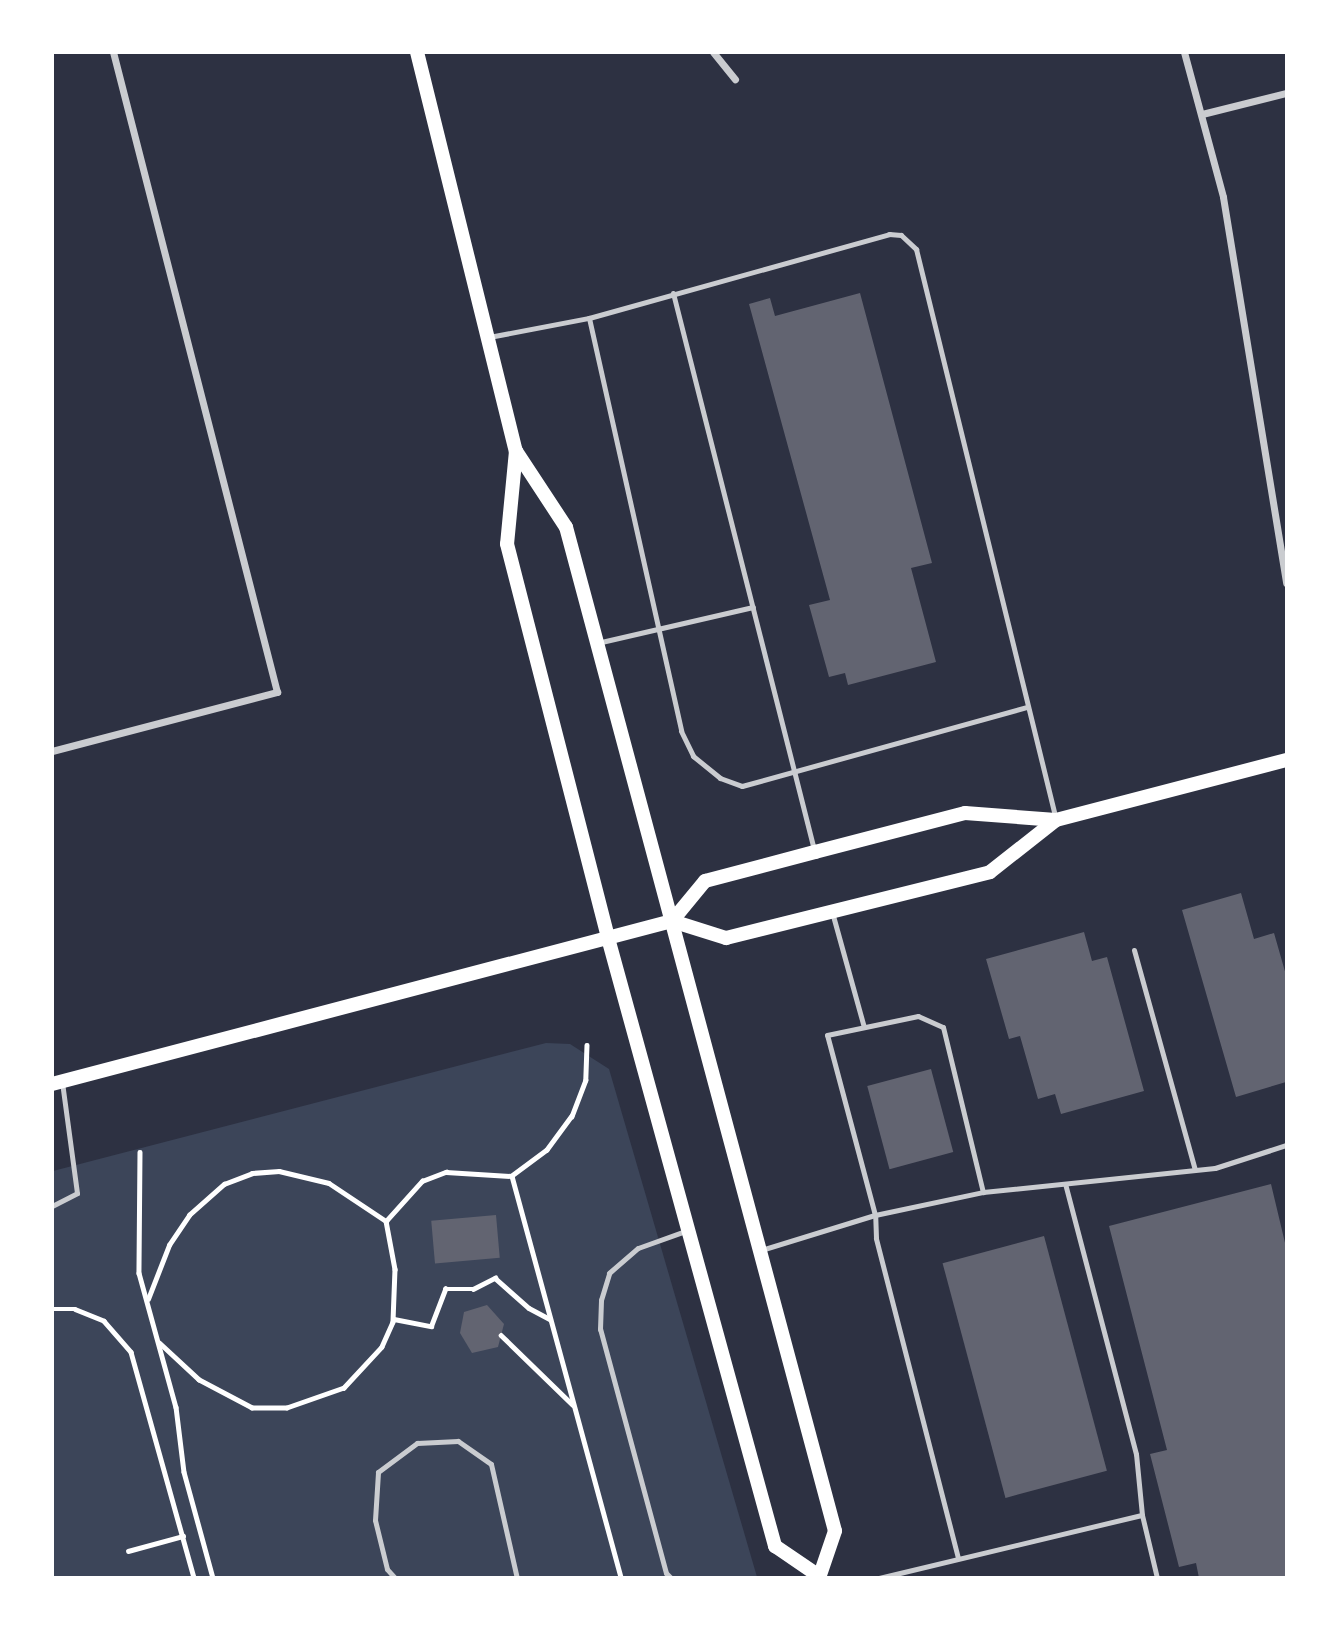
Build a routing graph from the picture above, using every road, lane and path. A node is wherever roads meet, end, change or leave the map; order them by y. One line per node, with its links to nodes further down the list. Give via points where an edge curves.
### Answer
1 (113, 52): 17 (street, via 276,692)
2 (417, 52): 10 (main road)
3 (713, 52): 5 (street)
4 (1184, 52): 7 (street)
5 (735, 79)
6 (1286, 93): 7 (street)
7 (1202, 114): 12 (street, via 1236,269)
8 (673, 293): 9 (lane); 13 (lane); 16 (lane, via 889,234 901,235 916,249)
9 (589, 318): 10 (lane); 14 (lane)
10 (487, 337): 11 (main road)
11 (516, 451): 15 (main road, via 566,527); 24 (main road, via 507,544)
12 (1286, 583)
13 (752, 607): 14 (lane); 19 (lane)
14 (658, 628): 15 (lane); 19 (lane, via 681,731 693,756 720,778 742,786)
15 (597, 643): 23 (main road)
16 (1027, 707): 19 (lane); 20 (lane)
17 (52, 751)
18 (1286, 760): 20 (main road)
19 (796, 773): 21 (lane)
20 (1056, 820): 21 (main road, via 965,813); 22 (main road, via 990,872)
21 (815, 852): 23 (main road, via 705,881)
22 (832, 912): 23 (main road, via 726,938); 26 (lane)
23 (672, 921): 24 (main road); 39 (main road)
24 (608, 938): 28 (main road); 38 (main road)
25 (1134, 950): 31 (lane)
26 (864, 1027): 34 (lane, via 918,1016 943,1027); 36 (lane, via 827,1035)
27 (587, 1045): 32 (path, via 586,1080 572,1116 547,1150)
28 (57, 1082): 35 (lane, via 76,1194)
29 (1286, 1145): 31 (lane)
30 (140, 1152): 40 (path, via 139,1273)
31 (1195, 1170): 33 (lane)
32 (512, 1176): 37 (path, via 446,1172 422,1181); 43 (path)
33 (1065, 1184): 34 (lane); 47 (lane, via 1136,1454)
34 (983, 1192): 36 (lane)
35 (52, 1206)
36 (875, 1215): 39 (lane); 50 (lane, via 876,1238)
37 (386, 1221): 40 (path, via 318,1178 279,1171 251,1173 224,1184 189,1215 164,1257); 42 (path, via 395,1269)
38 (688, 1230): 56 (lane, via 638,1248 609,1273 600,1300 600,1329 666,1573); 57 (main road, via 775,1546)
39 (760, 1250): 57 (main road, via 835,1531)
40 (148, 1300): 45 (path)
41 (52, 1309): 48 (path, via 75,1309 104,1321 131,1352)
42 (394, 1319): 43 (path, via 430,1326 445,1289 473,1289 495,1278 529,1308); 45 (path, via 382,1347 344,1388 287,1408 252,1408 231,1398 199,1380)
43 (551, 1319): 46 (path)
44 (501, 1335): 46 (path)
45 (159, 1343): 52 (path, via 176,1407 184,1472)
46 (574, 1405): 55 (path)
47 (1142, 1515): 50 (lane); 59 (lane)
48 (183, 1536): 49 (path); 51 (path)
49 (128, 1551)
50 (958, 1558): 58 (lane)
51 (194, 1577)
52 (214, 1577)
53 (395, 1577): 54 (lane, via 387,1569 375,1520 378,1472 417,1443 458,1441 491,1464)
54 (517, 1577)
55 (621, 1577)
56 (671, 1577)
57 (817, 1577)
58 (879, 1577)
59 (1157, 1577)

